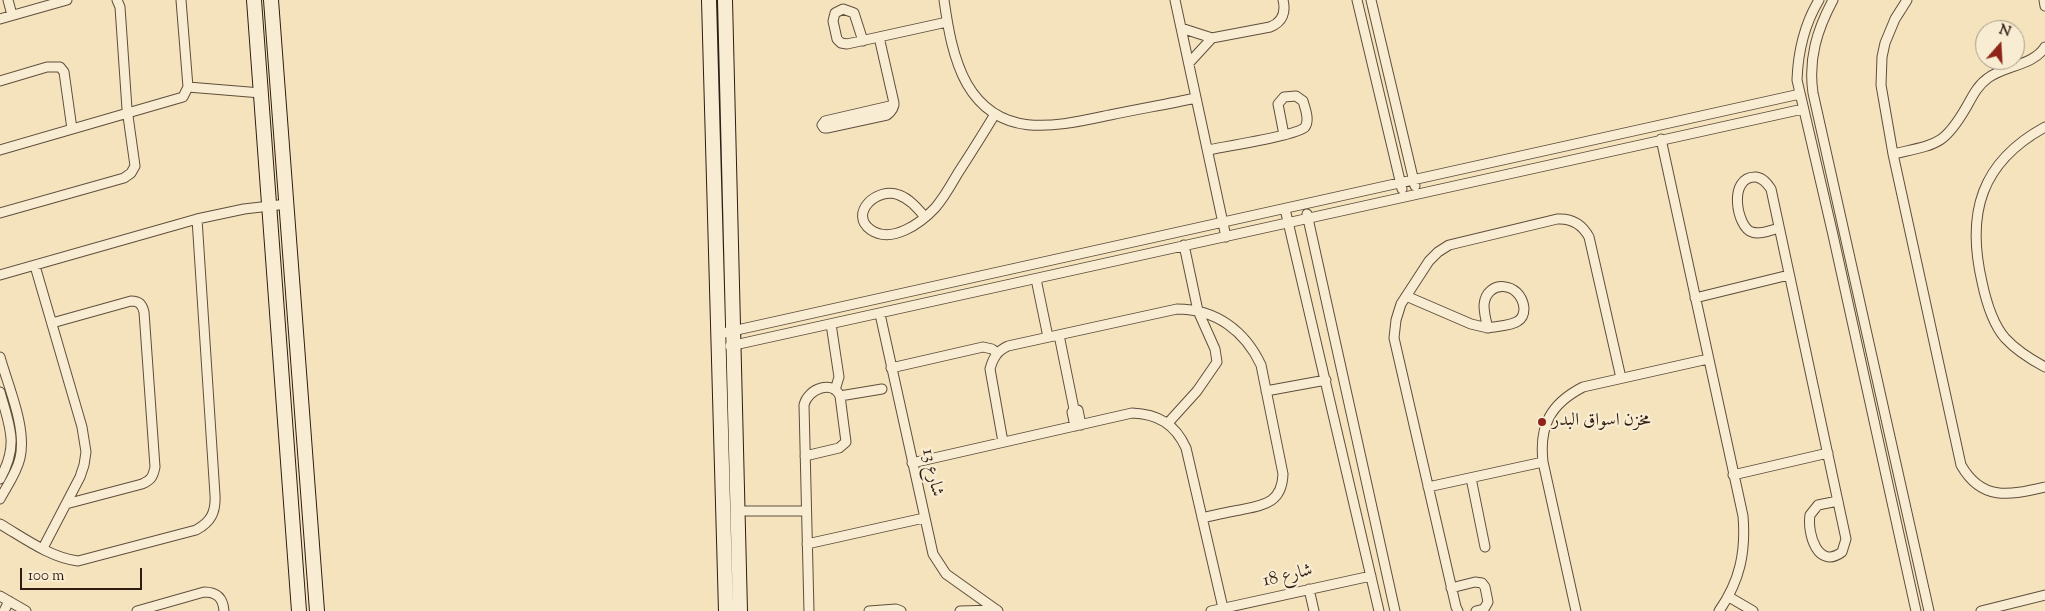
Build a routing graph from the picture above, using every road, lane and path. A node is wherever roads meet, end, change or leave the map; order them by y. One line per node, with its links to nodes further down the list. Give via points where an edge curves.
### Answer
1 (8, 0): 19 (street)
2 (67, 0): 19 (street)
3 (117, 0): 35 (street)
4 (181, 0): 29 (street)
5 (254, 0): 30 (street)
6 (271, 0): 50 (street)
7 (709, 0): 79 (street)
8 (725, 0): 78 (street)
9 (944, 0): 21 (street)
10 (1175, 0): 22 (street)
11 (1283, 0): 24 (street, via 1283,15 1274,25)
12 (1357, 0): 45 (street)
13 (1371, 0): 44 (street)
14 (1819, 0): 31 (street, via 1809,18 1800,48 1797,80)
15 (1833, 0): 46 (street, via 1814,44 1811,77)
16 (1907, 0): 43 (street, via 1889,30 1882,57 1883,99)
17 (2044, 0): 18 (street)
18 (2045, 6)
19 (12, 15): 20 (street)
20 (0, 19)
21 (947, 22): 23 (street); 36 (street, via 967,84)
22 (1182, 28): 24 (street); 27 (street)
23 (879, 37): 25 (street); 33 (street)
24 (1212, 38): 27 (street)
25 (863, 41)
26 (2045, 47): 43 (street, via 2037,56 1997,72 1983,82 1951,132 1943,139)
27 (1189, 63): 32 (street)
28 (0, 81): 38 (street, via 51,66 60,67 64,72)
29 (188, 87): 30 (street); 35 (street, via 178,100)
30 (261, 94): 52 (street)
31 (1800, 94): 34 (street); 44 (street)
32 (1196, 98): 36 (street, via 1046,126 1019,124); 42 (street)
33 (894, 105): 33 (street, via 825,121 822,125 827,128 887,115)
34 (1803, 109): 40 (street); 47 (street)
35 (128, 112): 38 (street); 54 (street, via 135,159 131,173 124,178)
36 (995, 114): 55 (street, via 940,202)
37 (2045, 127): 83 (street, via 2018,144 1997,168 1981,198 1975,234 1983,289 1995,323 2015,348)
38 (72, 129): 41 (street)
39 (1284, 135): 39 (street, via 1299,132 1306,125 1303,101 1296,96 1284,97 1278,104); 42 (street)
40 (1662, 139): 48 (street); 70 (street)
41 (0, 150)
42 (1208, 150): 58 (street)
43 (1894, 154): 102 (street, via 1961,465 1970,479 1991,492 2013,494)
44 (1414, 181): 45 (street); 48 (street)
45 (1401, 184): 49 (street); 51 (street)
46 (1835, 190): 47 (street); 107 (street)
47 (1823, 193): 108 (street)
48 (1417, 194): 49 (street)
49 (1404, 197): 56 (street)
50 (287, 204): 52 (street); 61 (street)
51 (1305, 205): 53 (street); 56 (street)
52 (269, 206): 57 (street); 62 (street)
53 (1284, 209): 58 (street); 59 (street)
54 (0, 213)
55 (925, 217): 55 (street, via 905,230 891,234 870,229 863,218 866,204 871,199 889,193 902,196)
56 (1308, 218): 59 (street); 111 (street)
57 (197, 219): 65 (street); 118 (street, via 216,495 212,516 206,525 196,530 90,560 67,560)
58 (1223, 222): 63 (street); 78 (street)
59 (1288, 223): 63 (street); 86 (street)
60 (1779, 228): 60 (street, via 1768,184 1754,177 1744,180 1737,194 1743,226 1756,233); 67 (street)
61 (289, 232): 62 (street); 133 (street)
62 (271, 234): 132 (street)
63 (1226, 237): 64 (street)
64 (1184, 245): 68 (street); 71 (street)
65 (35, 266): 66 (street); 73 (street)
66 (0, 276)
67 (1789, 276): 70 (street); 95 (street)
68 (1036, 279): 72 (street); 77 (street)
69 (1406, 296): 75 (street); 85 (street, via 1430,260 1449,245 1557,218 1574,221 1586,230 1589,237); 103 (street, via 1396,320 1394,338)
70 (1695, 298): 82 (street)
71 (1198, 311): 76 (street, via 1177,309); 88 (street, via 1229,324 1249,343 1261,366); 92 (street, via 1215,349 1217,362 1197,391)
72 (880, 314): 74 (street); 84 (street, شارع 13)
73 (52, 323): 106 (street, via 85,439 84,465); 106 (street, via 131,300 142,305 144,312 154,475 142,484)
74 (831, 324): 78 (street); 90 (street, via 839,377)
75 (1488, 328): 75 (street, via 1484,304 1489,293 1505,286 1516,290 1523,299 1522,318 1516,323)
76 (1059, 335): 77 (street); 93 (street, via 1074,409 1078,410)
77 (1048, 337): 80 (street, via 1008,346)
78 (734, 338): 79 (street); 79 (street); 109 (street)
79 (719, 341): 134 (street)
80 (997, 353): 84 (street, via 983,347); 94 (street, via 992,360 990,377)
81 (0, 357): 91 (street)
82 (1708, 359): 85 (street); 99 (street)
83 (2045, 367)
84 (891, 368): 87 (street, شارع 13)
85 (1621, 378): 97 (street, via 1583,387 1558,404 1544,431)
86 (1326, 380): 88 (street); 112 (street)
87 (895, 385): 90 (street); 98 (street, شارع 13)
88 (1266, 391): 114 (street, via 1283,474 1277,495 1265,505)
89 (0, 392): 91 (street)
90 (837, 393): 96 (street, via 846,442 839,448); 96 (street, via 828,388 814,390 807,396 804,406)
91 (6, 405): 101 (street, via 12,448); 104 (street, via 21,436 22,448 15,471)
92 (1168, 422): 93 (street, via 1151,415 1132,413); 114 (street, via 1186,448)
93 (1078, 425): 94 (street)
94 (1003, 442): 98 (street)
95 (1828, 453): 99 (street); 105 (street)
96 (805, 456): 110 (street)
97 (1544, 462): 100 (street); 147 (street)
98 (912, 463): 113 (street, شارع 13)
99 (1733, 475): 124 (street, via 1745,537 1738,578)
100 (1470, 478): 103 (street); 117 (street)
101 (0, 479)
102 (2045, 486)
103 (1428, 487): 120 (street)
104 (0, 500)
105 (1838, 501): 105 (street, via 1846,546 1837,555 1825,556 1815,548 1810,515 1818,505)
106 (66, 504): 118 (street)
107 (1906, 506): 108 (street); 151 (street)
108 (1893, 507): 150 (street)
109 (738, 511): 110 (street); 135 (street)
110 (806, 511): 116 (street)
111 (1373, 514): 112 (street); 144 (street)
112 (1358, 517): 119 (street)
113 (924, 518): 116 (street); 140 (street, شارع 13, via 940,568)
114 (1202, 518): 126 (street)
115 (0, 524): 118 (street)
116 (807, 544): 136 (street)
117 (1485, 547)
118 (43, 548)
119 (1371, 576): 121 (street, شارع 18); 143 (street)
120 (1451, 588): 145 (street); 146 (street, via 1482,583 1487,605)
121 (1309, 589): 126 (street, شارع 18); 142 (street)
122 (2045, 595): 127 (street)
123 (0, 596): 125 (street)
124 (1729, 598): 148 (street); 149 (street)
125 (9, 601): 128 (street); 129 (street)
126 (1223, 608): 141 (street, شارع 18)
127 (1999, 609): 152 (street)
128 (4, 611)
129 (26, 611)
130 (138, 611): 131 (street, via 204,592 218,595)
131 (224, 611)
132 (299, 611)
133 (317, 611)
134 (726, 611)
135 (740, 611)
136 (808, 611)
137 (869, 611): 138 (street)
138 (901, 611)
139 (960, 611): 140 (street)
140 (997, 611)
141 (1212, 611)
142 (1314, 611)
143 (1379, 611)
144 (1395, 611)
145 (1458, 611)
146 (1476, 611)
147 (1576, 611)
148 (1719, 611)
149 (1753, 611)
150 (1916, 611)
151 (1929, 611)
152 (1981, 611)

